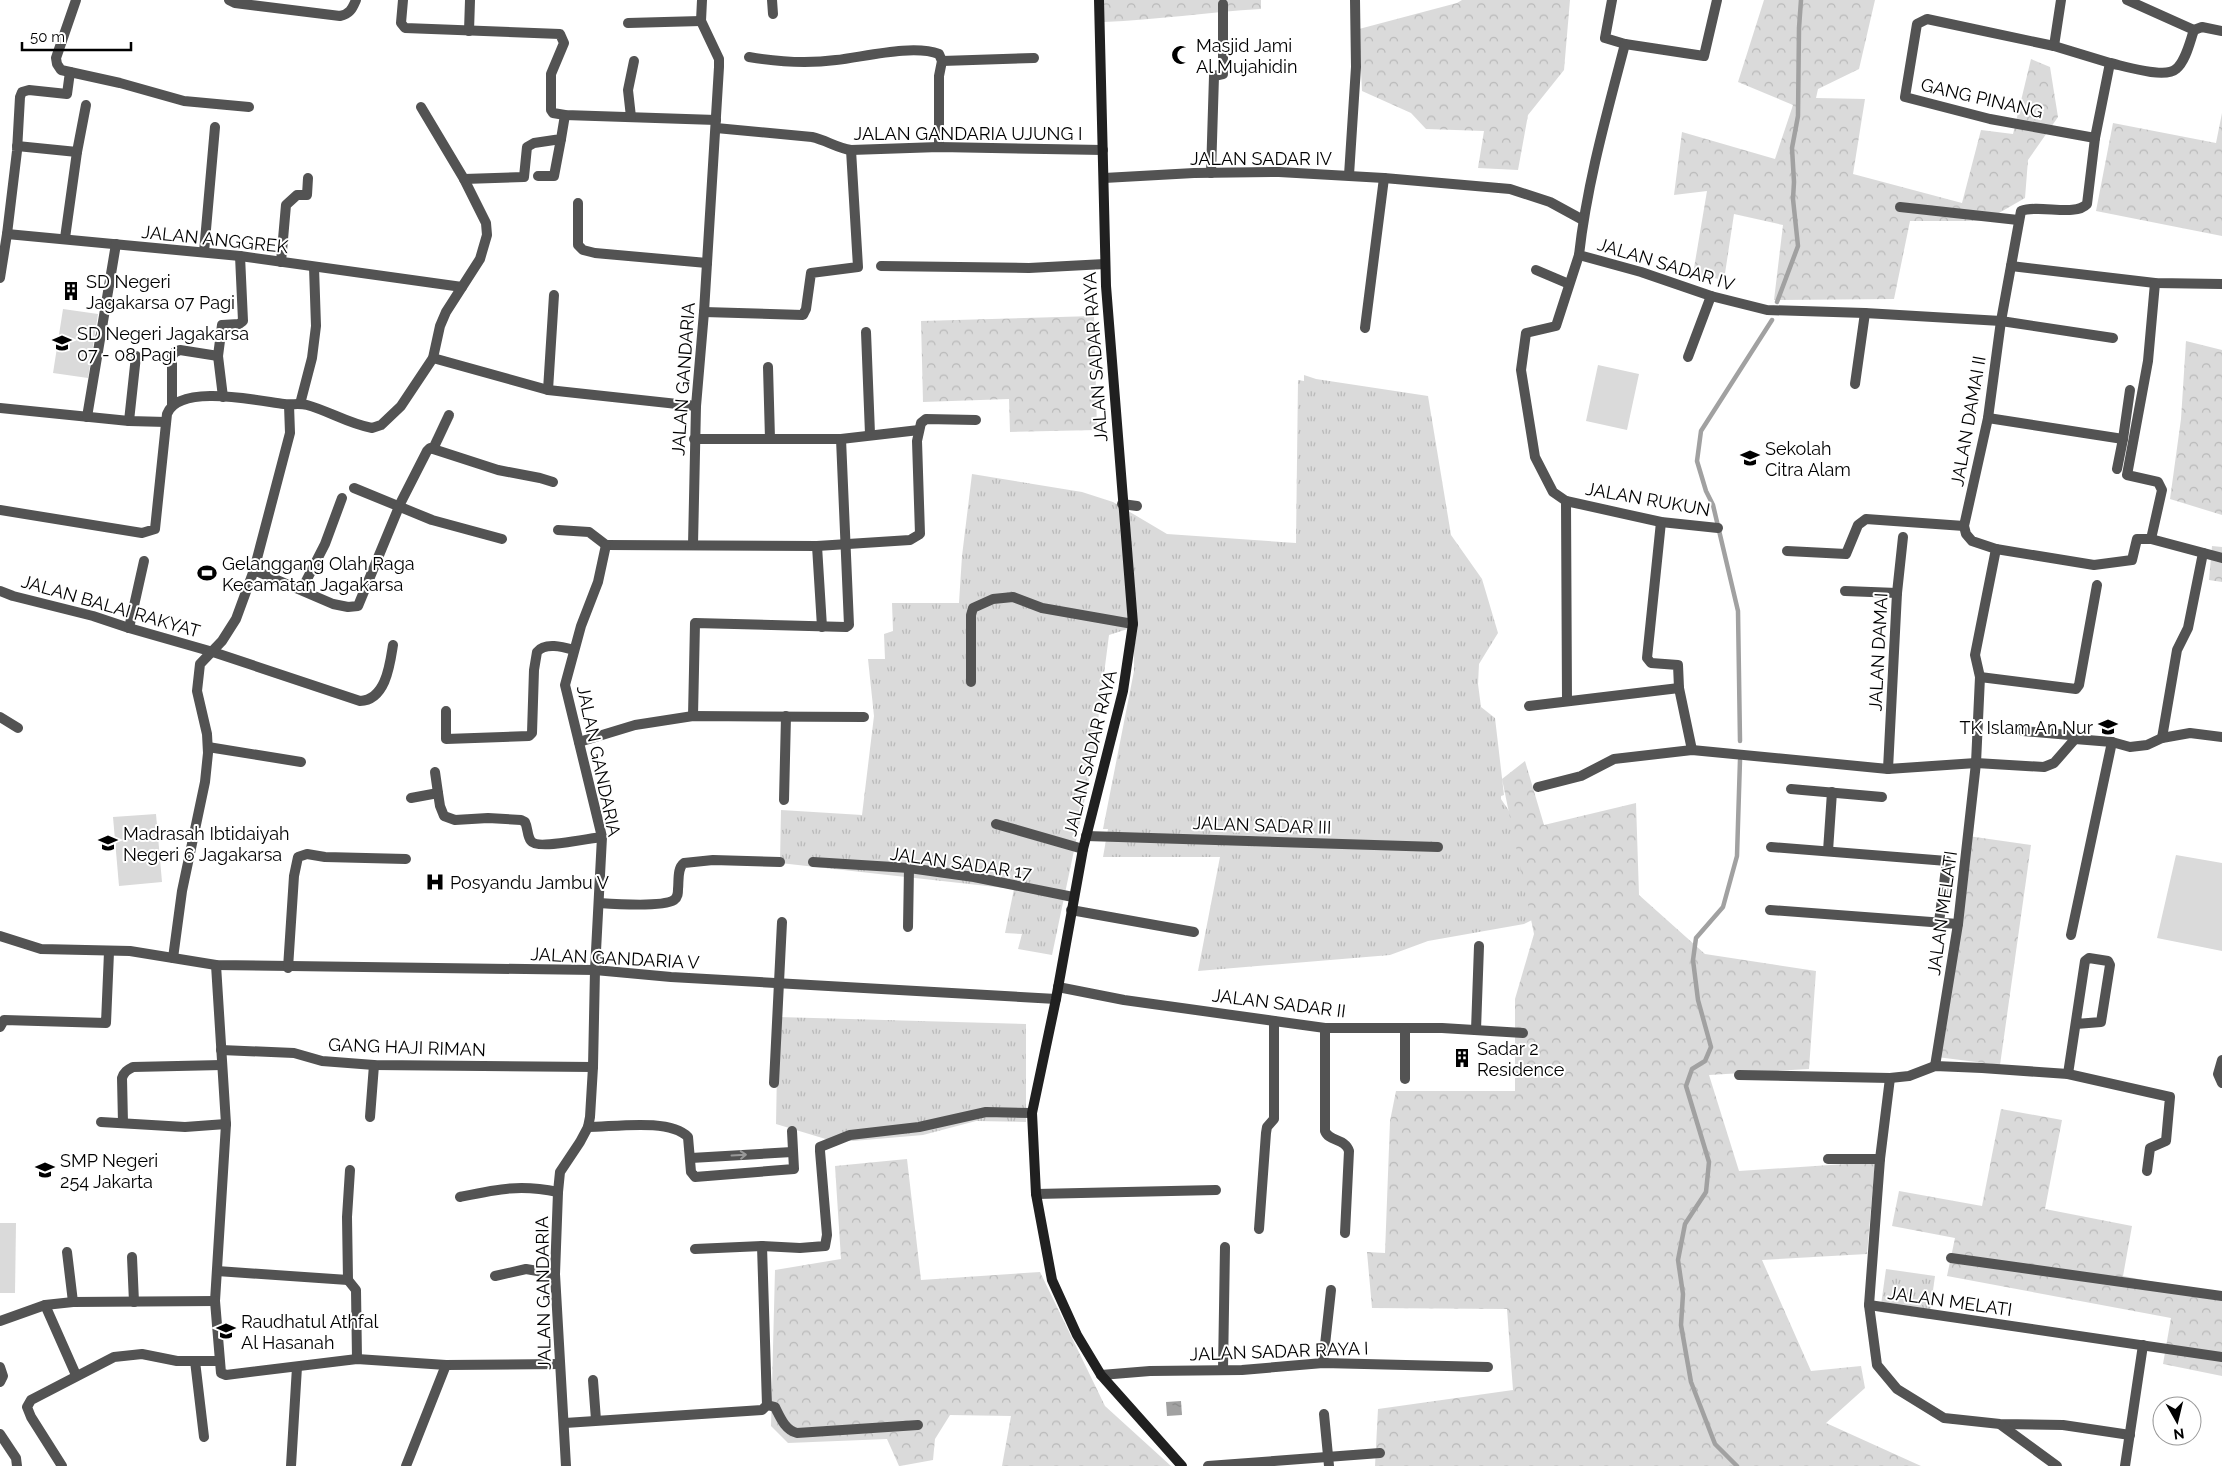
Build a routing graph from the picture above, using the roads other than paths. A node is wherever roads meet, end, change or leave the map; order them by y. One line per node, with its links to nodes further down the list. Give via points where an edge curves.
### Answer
1 (76, 0): 28 (street, via 56,58 59,68)
2 (229, 0): 3 (street, via 340,16 347,15)
3 (356, 0)
4 (403, 0): 19 (street, via 403,28)
5 (470, 0): 19 (street)
6 (702, 0): 16 (street)
7 (772, 0): 15 (street)
8 (1099, 0): 41 (street, JALAN SADAR RAYA)
9 (1355, 0): 44 (street, via 1356,67)
10 (1612, 0): 21 (street, via 1605,38)
11 (1717, 0): 21 (street, via 1704,56)
12 (2060, 0): 22 (street)
13 (2127, 0): 18 (street)
14 (1223, 4): 43 (street, via 1223,74 1214,76)
15 (773, 14)
16 (701, 21): 17 (street); 34 (street, JALAN GANDARIA, via 719,59)
17 (628, 22)
18 (2194, 30): 20 (street, via 2202,27); 27 (street, via 2182,62 2175,70 2163,74)
19 (470, 31): 32 (street, via 563,36 561,53 551,74 551,110)
20 (2222, 31)
21 (1625, 44): 52 (street)
22 (2054, 46): 27 (street); 36 (street, GANG PINANG, via 1927,19 1917,24 1905,97 1990,119)
23 (749, 57): 26 (street, via 807,63 919,51 939,54)
24 (1034, 58): 26 (street)
25 (634, 61): 33 (street, via 628,90)
26 (942, 61): 39 (street)
27 (2110, 63): 36 (street)
28 (70, 72): 30 (street, via 184,101); 38 (street, via 67,94 22,92)
29 (86, 105): 42 (street)
30 (249, 107)
31 (421, 107): 49 (street)
32 (565, 115): 33 (street, JALAN GANDARIA UJUNG I); 37 (street)
33 (631, 116): 34 (street, JALAN GANDARIA UJUNG I)
34 (716, 124): 40 (street, JALAN GANDARIA UJUNG I, via 812,137); 61 (street, JALAN GANDARIA)
35 (215, 127): 57 (street)
36 (2095, 138): 53 (street, via 2087,204 2083,209 2030,208 2021,211)
37 (561, 139): 45 (street, via 554,176); 49 (street, via 527,147 524,176)
38 (17, 146): 42 (street); 54 (street)
39 (939, 147): 40 (street, JALAN GANDARIA UJUNG I); 41 (street, JALAN GANDARIA UJUNG I)
40 (851, 150): 74 (street, via 858,267 811,273 803,315)
41 (1103, 150): 47 (street, JALAN SADAR RAYA)
42 (77, 152): 55 (street)
43 (1210, 173): 44 (street, JALAN SADAR IV); 47 (street, JALAN SADAR IV)
44 (1349, 175): 48 (street, JALAN SADAR IV)
45 (538, 176)
46 (308, 178): 60 (street, via 307,195 297,195 286,204)
47 (1104, 178): 62 (street, JALAN SADAR RAYA)
48 (1384, 178): 52 (street, JALAN SADAR IV, via 1510,189 1550,202); 77 (street)
49 (464, 179): 71 (street, via 486,223 485,247)
50 (578, 204): 61 (street, via 578,245 583,250)
51 (1900, 208): 53 (street)
52 (1583, 220): 58 (street, JALAN SADAR IV)
53 (2018, 220): 64 (street)
54 (7, 234): 55 (street, JALAN ANGGREK); 67 (street)
55 (65, 238): 56 (street, JALAN ANGGREK)
56 (116, 244): 57 (street, JALAN ANGGREK); 94 (street)
57 (204, 252): 59 (street, JALAN ANGGREK)
58 (1579, 255): 69 (street); 73 (street, JALAN SADAR IV)
59 (240, 256): 60 (street, JALAN ANGGREK); 81 (street, via 243,320 239,324 222,325)
60 (281, 262): 65 (street, JALAN ANGGREK)
61 (706, 263): 74 (street, JALAN GANDARIA)
62 (1105, 264): 63 (street, via 1029,268); 111 (street, JALAN SADAR RAYA)
63 (881, 266)
64 (2011, 266): 68 (street); 76 (street)
65 (314, 267): 71 (street, JALAN ANGGREK); 89 (street, JALAN BALAI RAKYAT, via 316,326 312,358)
66 (1536, 270): 69 (street)
67 (0, 278)
68 (2155, 283): 70 (street); 121 (street, via 2148,361 2127,475 2158,482 2162,490)
69 (1569, 284): 110 (street, JALAN RUKUN, via 1556,326 1526,333 1520,370 1535,457 1554,492)
70 (2222, 284)
71 (462, 287): 83 (street, via 440,326)
72 (554, 295): 86 (street)
73 (1711, 296): 75 (street, JALAN SADAR IV, via 1767,310); 82 (street)
74 (704, 312): 91 (street, JALAN GANDARIA)
75 (1865, 313): 76 (street, JALAN SADAR IV); 85 (street)
76 (2001, 321): 79 (street, JALAN SADAR IV); 95 (street, JALAN DAMAI II)
77 (1365, 328)
78 (866, 332): 100 (street)
79 (2113, 338)
80 (136, 356): 97 (street)
81 (218, 356): 88 (street); 90 (street, via 180,350 174,352)
82 (1688, 357)
83 (433, 358): 86 (street); 89 (street, via 401,406 381,425 367,427)
84 (768, 367): 104 (street)
85 (1855, 384)
86 (548, 390): 91 (street)
87 (2130, 390): 103 (street)
88 (223, 397): 89 (street); 90 (street, via 192,397)
89 (294, 404): 131 (street, JALAN BALAI RAKYAT, via 290,433)
90 (172, 406): 98 (street)
91 (696, 406): 101 (street, JALAN GANDARIA)
92 (0, 408): 94 (street)
93 (449, 415): 105 (street)
94 (87, 417): 97 (street)
95 (1988, 418): 103 (street); 116 (street, JALAN DAMAI II)
96 (976, 420): 99 (street, via 926,419)
97 (129, 421): 98 (street)
98 (166, 422): 114 (street, via 155,529 151,532)
99 (919, 430): 100 (street); 123 (street, via 920,534 910,540)
100 (870, 434): 102 (street)
101 (694, 439): 104 (street); 122 (street, JALAN GANDARIA)
102 (841, 439): 104 (street); 123 (street)
103 (2123, 439): 106 (street)
104 (770, 440)
105 (433, 449): 107 (street, via 498,470); 113 (street, via 427,451)
106 (2117, 469)
107 (553, 482)
108 (354, 488): 113 (street)
109 (342, 498): 133 (street, via 325,544)
110 (1566, 502): 115 (street, JALAN RUKUN); 146 (street)
111 (1122, 504): 112 (street); 137 (street, JALAN SADAR RAYA)
112 (1137, 506)
113 (399, 507): 120 (street, via 432,520); 133 (street, via 358,606 333,604)
114 (0, 510)
115 (1661, 522): 117 (street, JALAN RUKUN); 145 (street, via 1647,658 1651,663 1678,665)
116 (1964, 526): 126 (street, via 1972,541); 127 (street, via 1866,519 1858,525 1846,554)
117 (1718, 528)
118 (558, 530): 124 (street, via 589,532)
119 (1903, 537): 136 (street, JALAN DAMAI)
120 (502, 539)
121 (2152, 539): 126 (street, via 2137,539 2132,560 2094,565); 128 (street)
122 (693, 544): 124 (street); 125 (street)
123 (845, 544): 125 (street); 138 (street, via 849,625)
124 (606, 545): 141 (street, JALAN GANDARIA, via 598,582)
125 (817, 546): 138 (street)
126 (1996, 549): 143 (street, via 1975,655)
127 (1787, 551)
128 (2203, 553): 129 (street); 156 (street, via 2188,628 2177,650)
129 (2222, 558)
130 (144, 561): 139 (street)
131 (254, 570): 133 (street); 142 (street, JALAN BALAI RAKYAT, via 236,619)
132 (2097, 585): 143 (street, via 2076,689)
133 (302, 589)
134 (0, 591): 139 (street, JALAN BALAI RAKYAT)
135 (1845, 591): 136 (street)
136 (1897, 594): 164 (street, JALAN DAMAI)
137 (1133, 624): 144 (street, via 1042,608 1013,598 993,599 973,608 971,615); 174 (street, JALAN SADAR RAYA, via 1123,691)
138 (822, 627): 149 (street, via 695,623)
139 (129, 628): 142 (street, JALAN BALAI RAKYAT)
140 (393, 645): 142 (street, JALAN BALAI RAKYAT, via 388,676 374,696 362,701)
141 (574, 650): 148 (street, via 549,646 537,652 530,736 446,739); 158 (street, JALAN GANDARIA, via 565,685)
142 (213, 652): 160 (street, via 200,664 198,679)
143 (1980, 677): 163 (street)
144 (971, 682)
145 (1679, 688): 146 (street); 161 (street)
146 (1567, 701): 147 (street)
147 (1529, 706)
148 (446, 711)
149 (693, 716): 150 (street); 158 (street, via 635,725)
150 (786, 716): 152 (street); 172 (street)
151 (0, 717): 153 (street)
152 (864, 717)
153 (18, 728)
154 (2023, 731): 157 (street, via 2070,735)
155 (2222, 737): 156 (street, via 2190,734)
156 (2162, 738): 159 (street, via 2148,745 2130,747)
157 (2075, 739): 159 (street); 163 (street, via 2054,763 2044,767)
158 (579, 742): 175 (street, JALAN GANDARIA)
159 (2112, 742): 193 (street)
160 (208, 747): 162 (street); 197 (street, via 205,782 182,892)
161 (1692, 750): 164 (street); 166 (street, via 1614,759 1581,776)
162 (301, 762)
163 (1976, 763): 164 (street); 190 (street, JALAN MELATI)
164 (1888, 769)
165 (435, 772): 169 (street)
166 (1538, 787)
167 (1792, 789): 168 (street)
168 (1832, 792): 170 (street); 179 (street)
169 (438, 794): 171 (street); 175 (street, via 444,816 455,820 521,820 525,822 530,840 536,844)
170 (1882, 797)
171 (411, 798)
172 (784, 800)
173 (996, 824): 178 (street)
174 (1086, 836): 176 (street, JALAN SADAR III); 178 (street, JALAN SADAR RAYA)
175 (602, 837): 185 (street, JALAN GANDARIA)
176 (1438, 847)
177 (1771, 847): 179 (street)
178 (1083, 849): 184 (street, JALAN SADAR RAYA)
179 (1828, 851): 189 (street, via 1946,861)
180 (406, 859): 199 (street, via 307,854 298,857)
181 (780, 862): 185 (street, via 713,860 684,863 679,870 678,893 674,900 638,904)
182 (813, 862): 183 (street, JALAN SADAR 17)
183 (909, 868): 184 (street, JALAN SADAR 17, via 974,877); 191 (street)
184 (1074, 898): 186 (street, JALAN SADAR RAYA)
185 (599, 903): 200 (street, JALAN GANDARIA)
186 (1071, 910): 192 (street); 202 (street, JALAN SADAR RAYA)
187 (1770, 910): 189 (street)
188 (782, 922): 201 (street)
189 (1939, 922): 190 (street)
190 (1958, 924): 215 (street, JALAN MELATI)
191 (908, 927)
192 (1194, 932)
193 (2071, 935)
194 (0, 936): 196 (street, JALAN GANDARIA V, via 41,949)
195 (1479, 946): 209 (street)
196 (109, 952): 197 (street, JALAN GANDARIA V, via 130,951); 206 (street, via 106,1023 4,1020)
197 (173, 958): 198 (street, JALAN GANDARIA V)
198 (216, 965): 199 (street, JALAN GANDARIA V); 211 (street)
199 (288, 968): 200 (street, JALAN GANDARIA V)
200 (595, 970): 201 (street, JALAN GANDARIA V); 216 (street, JALAN GANDARIA)
201 (780, 982): 203 (street, JALAN GANDARIA V); 221 (street)
202 (1058, 987): 203 (street, JALAN SADAR RAYA); 204 (street, JALAN SADAR II, via 1124,1000)
203 (1056, 999): 223 (street, JALAN SADAR RAYA)
204 (1274, 1021): 207 (street, JALAN SADAR II); 240 (street, via 1274,1118 1266,1133)
205 (2076, 1024): 205 (street, via 2086,958 2108,961 2101,1022); 218 (street)
206 (0, 1027)
207 (1325, 1028): 208 (street, JALAN SADAR II); 241 (street, via 1325,1130 1329,1136 1345,1143 1350,1151)
208 (1405, 1029): 209 (street, JALAN SADAR II); 220 (street)
209 (1476, 1030): 210 (street, JALAN SADAR II)
210 (1523, 1033)
211 (221, 1050): 213 (street); 214 (street, GANG HAJI RIMAN, via 294,1053 322,1061)
212 (2222, 1060): 222 (street, via 2218,1074)
213 (222, 1065): 226 (street, via 128,1069 122,1078); 227 (street)
214 (374, 1065): 216 (street, GANG HAJI RIMAN); 224 (street)
215 (1935, 1066): 218 (street); 219 (street, via 1909,1076)
216 (593, 1068): 228 (street, JALAN GANDARIA)
217 (1739, 1074): 219 (street)
218 (2068, 1074): 235 (street, via 2170,1097 2166,1141 2150,1148)
219 (1890, 1078): 233 (street, JALAN MELATI)
220 (1404, 1079)
221 (774, 1083)
222 (2222, 1083)
223 (1032, 1113): 238 (street, JALAN SADAR RAYA); 242 (street, via 986,1112 919,1127 850,1134 827,1143 820,1147 827,1235 824,1246)
224 (370, 1117)
225 (101, 1122): 226 (street)
226 (122, 1123): 227 (street, via 185,1127)
227 (226, 1124): 248 (street)
228 (588, 1127): 231 (street, via 674,1128 688,1136); 237 (street, JALAN GANDARIA, via 560,1172)
229 (792, 1131): 230 (street)
230 (792, 1152): 231 (street, one-way to 230); 231 (street, via 794,1169 696,1177 691,1172)
231 (691, 1158)
232 (1828, 1159): 233 (street)
233 (1880, 1159): 258 (street, JALAN MELATI)
234 (350, 1170): 251 (street)
235 (2147, 1171)
236 (1216, 1190): 238 (street)
237 (558, 1192): 239 (street, via 515,1187); 249 (street, JALAN GANDARIA)
238 (1036, 1194): 272 (street, JALAN SADAR RAYA, via 1052,1280 1076,1335)
239 (460, 1197)
240 (1259, 1229)
241 (1345, 1233)
242 (762, 1246): 244 (street); 276 (street)
243 (1225, 1247): 271 (street)
244 (695, 1249)
245 (67, 1252): 255 (street)
246 (132, 1257): 256 (street)
247 (1952, 1258): 253 (street)
248 (217, 1271): 251 (street); 254 (street)
249 (555, 1274): 250 (street, via 526,1269); 266 (street, JALAN GANDARIA)
250 (495, 1276)
251 (348, 1280): 262 (street, via 356,1290)
252 (1331, 1290): 265 (street)
253 (2222, 1296)
254 (215, 1301): 256 (street); 264 (street)
255 (73, 1302): 256 (street); 257 (street)
256 (134, 1302)
257 (45, 1305): 259 (street); 273 (street)
258 (1870, 1305): 260 (street, JALAN MELATI); 280 (street, via 1877,1365 1897,1390 1944,1418)
259 (0, 1321)
260 (2142, 1345): 261 (street, JALAN MELATI); 283 (street)
261 (2222, 1357)
262 (357, 1359): 267 (street); 268 (street)
263 (195, 1361): 264 (street); 273 (street, via 127,1354); 284 (street)
264 (218, 1361): 268 (street, via 220,1372 226,1375)
265 (1324, 1362): 270 (street, JALAN SADAR RAYA I); 271 (street, JALAN SADAR RAYA I)
266 (560, 1364): 267 (street); 279 (street, JALAN GANDARIA)
267 (446, 1365): 290 (street)
268 (297, 1366): 289 (street)
269 (0, 1367): 275 (street, via 3,1376)
270 (1488, 1367)
271 (1223, 1370): 272 (street, JALAN SADAR RAYA I)
272 (1101, 1375): 292 (street, JALAN SADAR RAYA)
273 (74, 1377): 288 (street, via 31,1400 27,1407)
274 (593, 1380): 278 (street)
275 (0, 1382)
276 (767, 1405): 278 (street, via 757,1412); 281 (street, via 775,1407 789,1430 797,1433)
277 (1324, 1414): 286 (street)
278 (596, 1420): 279 (street)
279 (565, 1423): 291 (street, JALAN GANDARIA)
280 (2000, 1424): 283 (street, via 2063,1425); 294 (street)
281 (918, 1425)
282 (0, 1434): 287 (street, via 16,1458)
283 (2130, 1435): 295 (street)
284 (204, 1437)
285 (1380, 1453): 286 (street)
286 (1329, 1461): 293 (street)
287 (17, 1466)
288 (62, 1466)
289 (291, 1466)
290 (406, 1466)
291 (566, 1466)
292 (1182, 1466)
293 (1208, 1466)
294 (2057, 1466)
295 (2125, 1466)

